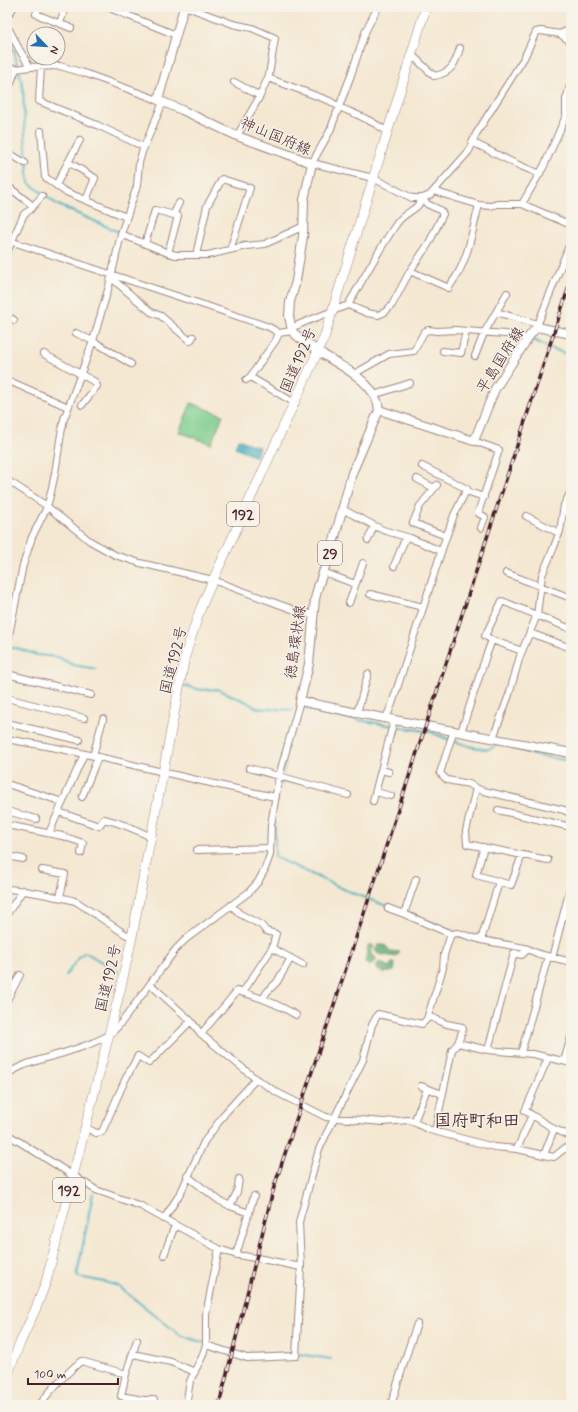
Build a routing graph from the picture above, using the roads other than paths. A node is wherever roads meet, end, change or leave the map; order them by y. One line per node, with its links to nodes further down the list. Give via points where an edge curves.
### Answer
1 (14, 7): 8 (street)
2 (38, 7): 9 (street, via 36,14)
3 (107, 7): 14 (street)
4 (186, 7): 14 (main road); 22 (street, via 275,38)
5 (378, 7): 28 (street, via 366,30)
6 (426, 7): 17 (highway, 国道192号 / 192)
7 (63, 14): 9 (street)
8 (7, 16)
9 (60, 23): 11 (street)
10 (7, 28): 19 (street)
11 (71, 28)
12 (571, 30): 13 (street)
13 (560, 34): 15 (street); 33 (street, via 536,32 524,58)
14 (176, 35): 27 (main road)
15 (571, 42)
16 (460, 48): 17 (street, via 450,68 443,74 434,76)
17 (412, 54): 30 (highway, 国道192号 / 192)
18 (7, 66): 21 (street)
19 (30, 67): 20 (street); 21 (street)
20 (41, 67): 27 (street, via 60,66); 34 (street, via 39,101 97,124)
21 (17, 69): 25 (street)
22 (268, 78): 26 (street); 28 (street, via 330,101)
23 (234, 82): 26 (street)
24 (571, 83): 39 (street, via 566,99 566,116)
25 (7, 93)
26 (260, 96): 31 (street)
27 (161, 101): 31 (main road, 神山国府線); 34 (street)
28 (338, 107): 30 (street, via 373,122); 38 (street, via 330,131)
29 (41, 131): 41 (street, via 45,177)
30 (388, 132): 40 (highway, 国道192号 / 192)
31 (237, 136): 38 (main road, 神山国府線)
32 (80, 140): 36 (street)
33 (472, 142): 39 (street); 43 (street, via 469,151)
34 (144, 147): 52 (street, via 139,163 137,186)
35 (7, 152): 37 (street)
36 (68, 162): 41 (street); 46 (street, via 95,178)
37 (25, 163)
38 (312, 163): 40 (street); 54 (main road, 神山国府線, via 304,200)
39 (540, 174): 48 (street)
40 (373, 178): 45 (street, via 412,198); 67 (highway, 国道192号 / 192)
41 (56, 185): 46 (street)
42 (10, 188): 50 (street)
43 (435, 190): 45 (street); 49 (street)
44 (42, 196): 50 (street)
45 (423, 198): 63 (street, via 427,204 443,214 429,243); 66 (street, via 420,205 402,216 397,223)
46 (86, 200): 52 (street)
47 (179, 203): 51 (street)
48 (522, 204): 49 (street); 53 (street)
49 (479, 205): 63 (street, via 467,249 457,276 449,288)
50 (33, 206): 56 (street, via 24,214)
51 (173, 215): 58 (street, via 155,210); 61 (street, via 178,216)
52 (126, 217): 55 (street)
53 (571, 225)
54 (304, 226): 59 (street, via 265,244); 72 (main road, 神山国府線, via 296,281 290,302)
55 (121, 234): 58 (street); 64 (street)
56 (9, 241): 60 (street); 64 (street)
57 (571, 241): 71 (street)
58 (145, 244): 61 (street)
59 (230, 250): 62 (street); 62 (street, via 250,188 222,179 207,206)
60 (7, 252)
61 (168, 253): 62 (street)
62 (196, 255)
63 (410, 271): 66 (street, via 392,306 385,312 378,315 367,313)
64 (110, 275): 75 (street, via 269,327); 78 (street, via 151,312 161,316 190,341); 80 (street)
65 (507, 293): 68 (street)
66 (348, 305): 67 (street)
67 (332, 312): 72 (street); 81 (highway, 国道192号 / 192)
68 (496, 312): 71 (street, via 534,323); 76 (street)
69 (7, 316): 70 (street)
70 (14, 320)
71 (537, 327): 77 (main road, 平島国府線); 79 (main road, 平島国府線)
72 (292, 330): 75 (street); 81 (main road)
73 (466, 331): 76 (street); 82 (street, via 461,353); 87 (street, via 428,330 424,332 414,351 389,354)
74 (76, 333): 80 (street)
75 (279, 333): 91 (street, via 248,378)
76 (484, 333): 79 (street, via 518,335); 84 (street)
77 (571, 334)
78 (193, 337)
79 (527, 339): 95 (main road, 平島国府線, via 495,389)
80 (94, 341): 85 (street); 86 (street)
81 (318, 351): 87 (main road); 91 (highway, 国道192号 / 192)
82 (443, 351)
83 (44, 354): 86 (street)
84 (474, 356)
85 (131, 364)
86 (81, 374): 92 (street, via 97,386); 93 (street)
87 (354, 374): 90 (main road)
88 (7, 380): 93 (street)
89 (410, 383): 90 (street)
90 (374, 395): 94 (main road)
91 (295, 402): 116 (highway, 国道192号 / 192)
92 (82, 405)
93 (68, 407): 102 (street, via 60,434)
94 (379, 410): 95 (main road); 103 (main road, 徳島環状線 / 29, via 352,472)
95 (474, 440): 101 (street, via 499,450)
96 (422, 466): 99 (street)
97 (7, 480): 102 (street)
98 (419, 482): 108 (street, via 435,486 420,506 412,524)
99 (467, 489)
100 (571, 492): 107 (street, via 564,505)
101 (484, 497): 106 (street, via 478,513 485,517); 108 (street, via 466,491)
102 (47, 507): 116 (street, via 90,541 122,558); 128 (street, via 32,537 23,565)
103 (342, 509): 105 (street); 114 (main road, 徳島環状線 / 29)
104 (526, 516): 107 (street)
105 (374, 526): 109 (street); 110 (street)
106 (481, 528)
107 (559, 533): 118 (street, via 542,575)
108 (446, 536): 111 (street)
109 (406, 537): 111 (street); 113 (street)
110 (368, 540)
111 (441, 551): 122 (street)
112 (363, 563): 117 (street)
113 (394, 566)
114 (323, 572): 117 (street); 123 (main road, 徳島環状線 / 29, via 315,599)
115 (506, 573): 118 (street)
116 (212, 580): 123 (street); 150 (highway, 国道192号 / 192, via 185,656)
117 (355, 584): 121 (street)
118 (541, 585): 120 (street); 124 (street)
119 (370, 594): 122 (street)
120 (571, 598)
121 (349, 603)
122 (423, 607): 139 (street, via 392,704)
123 (314, 615): 135 (main road, 徳島環状線 / 29, via 309,664)
124 (537, 615): 125 (street); 126 (street); 127 (street, via 502,601 485,636)
125 (571, 629)
126 (530, 633): 129 (street); 130 (street)
127 (492, 640): 130 (street); 141 (street)
128 (7, 645)
129 (571, 648)
130 (522, 651): 142 (street)
131 (7, 674): 133 (street)
132 (368, 674): 136 (street)
133 (91, 695)
134 (7, 698): 137 (street)
135 (300, 701): 136 (main road, 徳島環状線); 152 (street)
136 (357, 713): 139 (main road, 徳島環状線)
137 (84, 718)
138 (103, 719): 147 (street)
139 (391, 722): 141 (main road, 徳島環状線); 149 (street, via 389,751)
140 (7, 723): 144 (street)
141 (454, 736): 142 (main road, 徳島環状線); 154 (street, via 440,773 447,780)
142 (494, 738): 145 (main road, 徳島環状線)
143 (7, 739): 146 (street)
144 (79, 740)
145 (571, 753)
146 (84, 754): 147 (street); 161 (street)
147 (96, 756): 150 (street); 158 (street)
148 (249, 768): 152 (street)
149 (381, 770): 151 (street); 155 (street)
150 (163, 772): 159 (street, via 216,786); 170 (highway, 国道192号 / 192)
151 (389, 772)
152 (280, 776): 156 (street); 159 (street)
153 (7, 784): 161 (street)
154 (476, 788): 165 (street, via 564,810); 171 (street, via 466,831 467,844)
155 (376, 792): 157 (street); 160 (street)
156 (348, 795)
157 (391, 796)
158 (82, 797)
159 (276, 797): 172 (street)
160 (373, 801)
161 (63, 802): 164 (street)
162 (498, 810): 168 (street)
163 (7, 811): 166 (street)
164 (59, 812): 169 (street); 170 (street, via 99,826 104,819 114,821 131,826)
165 (571, 814)
166 (36, 819)
167 (7, 825): 169 (street)
168 (571, 827)
169 (49, 833): 174 (street, via 83,843)
170 (151, 838): 191 (highway, 国道192号 / 192)
171 (484, 847): 175 (street); 181 (street, via 476,875)
172 (270, 848): 173 (street); 186 (street, via 268,861 258,882)
173 (197, 850)
174 (81, 853)
175 (522, 855): 177 (street); 181 (street, via 511,886)
176 (7, 856): 178 (street, via 21,859)
177 (548, 860)
178 (18, 866)
179 (42, 870): 185 (street, via 65,874)
180 (416, 879): 188 (street)
181 (499, 882): 192 (street)
182 (571, 885): 195 (street)
183 (7, 889): 184 (street)
184 (23, 890): 185 (street); 189 (street)
185 (60, 898): 191 (street, via 69,898 77,902)
186 (231, 905): 193 (street, via 266,931 276,934); 200 (street, via 181,944)
187 (388, 908): 188 (street)
188 (405, 912): 190 (street)
189 (7, 914)
190 (453, 933): 192 (street); 205 (street, via 444,955 443,968)
191 (132, 937): 208 (highway, 国道192号 / 192)
192 (481, 940): 194 (street)
193 (272, 948): 196 (street); 201 (street)
194 (528, 949): 195 (street); 211 (street, via 522,955 514,953)
195 (550, 957): 197 (street); 212 (street)
196 (291, 958): 198 (street); 202 (street)
197 (571, 962)
198 (303, 965)
199 (20, 975): 203 (street)
200 (150, 984): 206 (street); 208 (street, via 119,1026)
201 (243, 992): 202 (street); 207 (street, via 237,991)
202 (263, 999): 204 (street)
203 (7, 1000)
204 (296, 1015)
205 (428, 1016): 210 (street, via 462,1027); 220 (street, via 422,1024 378,1014 372,1025 363,1060)
206 (191, 1021): 207 (street); 222 (street, via 149,1063 138,1056 102,1132 96,1133)
207 (201, 1034): 217 (street)
208 (109, 1035): 216 (street, via 24,1065); 222 (highway, 国道192号 / 192)
209 (571, 1037): 214 (street)
210 (458, 1043): 211 (street); 218 (street, via 452,1050)
211 (488, 1050): 212 (street)
212 (521, 1053): 213 (street)
213 (548, 1058): 214 (street); 219 (street, via 525,1111)
214 (564, 1061): 215 (street)
215 (571, 1063)
216 (7, 1076)
217 (256, 1079): 220 (street, via 301,1106); 231 (street, via 226,1112 204,1142)
218 (442, 1094): 221 (street, via 424,1087); 224 (street)
219 (532, 1115): 223 (street); 227 (street)
220 (334, 1118): 221 (street); 241 (street, via 319,1149 299,1222)
221 (414, 1122): 224 (street)
222 (85, 1127): 230 (highway, 国道192号 / 192)
223 (554, 1129): 226 (street); 229 (street)
224 (435, 1131): 227 (street, via 494,1146)
225 (7, 1134): 230 (street)
226 (571, 1136)
227 (517, 1149): 229 (street)
228 (571, 1152): 229 (street, via 565,1148 554,1157)
229 (544, 1155)
230 (72, 1176): 236 (street, via 103,1194 142,1206); 244 (highway, 国道192号 / 192, via 46,1282)
231 (188, 1176): 234 (street); 236 (street)
232 (239, 1180): 234 (street, via 237,1192)
233 (254, 1196): 235 (street)
234 (230, 1206): 235 (street)
235 (249, 1213): 240 (street)
236 (164, 1219): 237 (street)
237 (175, 1225): 238 (street); 239 (street)
238 (219, 1249): 240 (street); 245 (street, via 206,1314)
239 (164, 1255)
240 (236, 1255): 241 (street)
241 (301, 1267): 245 (street, via 296,1356 247,1358)
242 (418, 1324): 254 (street)
243 (137, 1340): 246 (street)
244 (20, 1343): 247 (highway, 国道192号 / 192); 250 (highway, 国道192号 / 192)
245 (206, 1344): 248 (street)
246 (133, 1354): 248 (street, via 171,1362); 249 (street)
247 (7, 1362)
248 (195, 1372): 253 (street, via 190,1381)
249 (126, 1374): 251 (street, via 81,1361 64,1375); 252 (street, via 121,1396 154,1400)
250 (7, 1376)
251 (40, 1405)
252 (155, 1405)
253 (186, 1405)
254 (391, 1405)

